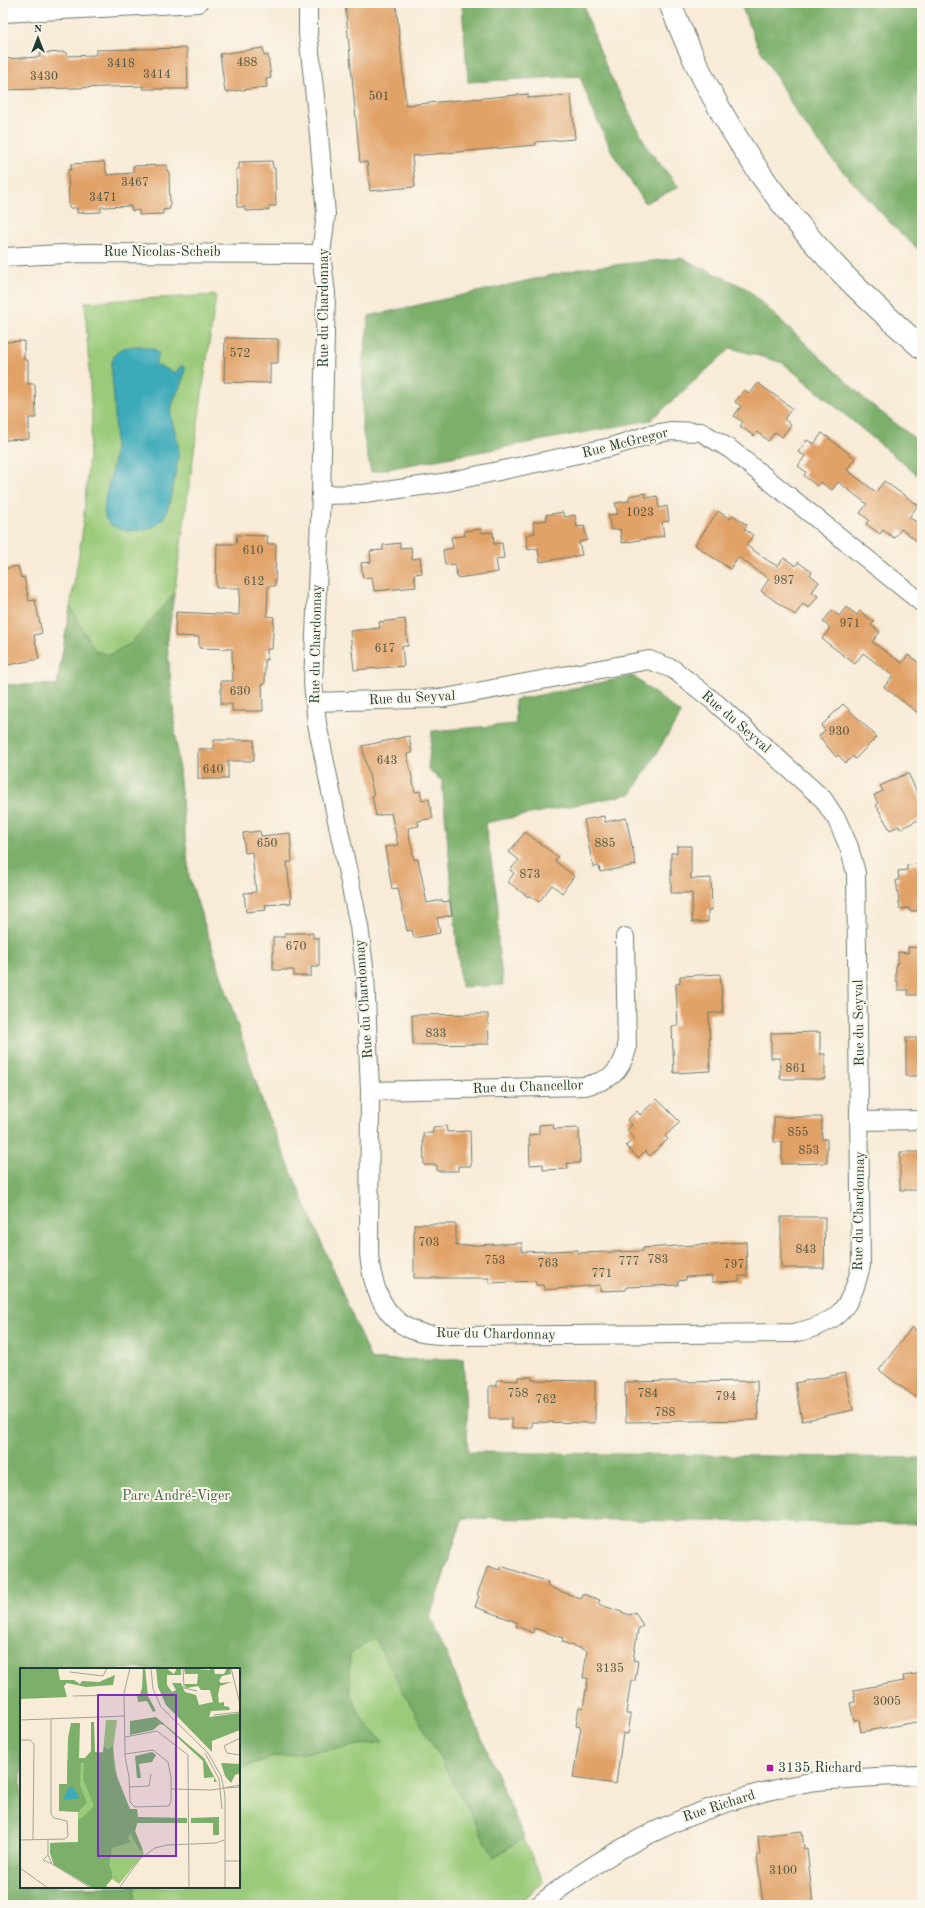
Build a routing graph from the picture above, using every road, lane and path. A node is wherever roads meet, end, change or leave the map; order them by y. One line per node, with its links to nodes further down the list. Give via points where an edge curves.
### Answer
1 (198, 3): 4 (street)
2 (308, 3): 5 (street, Rue du Chardonnay, via 308,34 326,214)
3 (670, 3): 7 (main road, via 686,43 712,94 775,195 844,276)
4 (3, 13)
5 (321, 254): 6 (street, Rue Nicolas-Scheib, via 98,252); 8 (street, Rue du Chardonnay, via 326,294)
6 (3, 257)
7 (922, 348)
8 (321, 494): 9 (street, Rue McGregor, via 364,494 421,487 611,447 655,434 671,431 701,432 730,449); 10 (street, Rue du Chardonnay, via 314,657)
9 (922, 603)
10 (315, 702): 12 (street, Rue du Chardonnay, via 317,724 363,949); 14 (street, Rue du Seyval, via 445,698 649,660 674,669 823,799 837,820 849,847 856,873)
11 (625, 937): 12 (street, Rue du Chancellor, via 627,1049 616,1073 604,1082 586,1086)
12 (370, 1091): 14 (street, Rue du Chardonnay, via 368,1254 371,1276 385,1307 402,1324 418,1332 451,1336 772,1334 815,1329 832,1320 848,1305 856,1288 861,1265)
13 (922, 1120): 14 (street)
14 (860, 1121)
15 (922, 1775): 16 (street, Rue Richard, via 811,1782 716,1804 677,1820 609,1855 576,1876)
16 (539, 1905)

